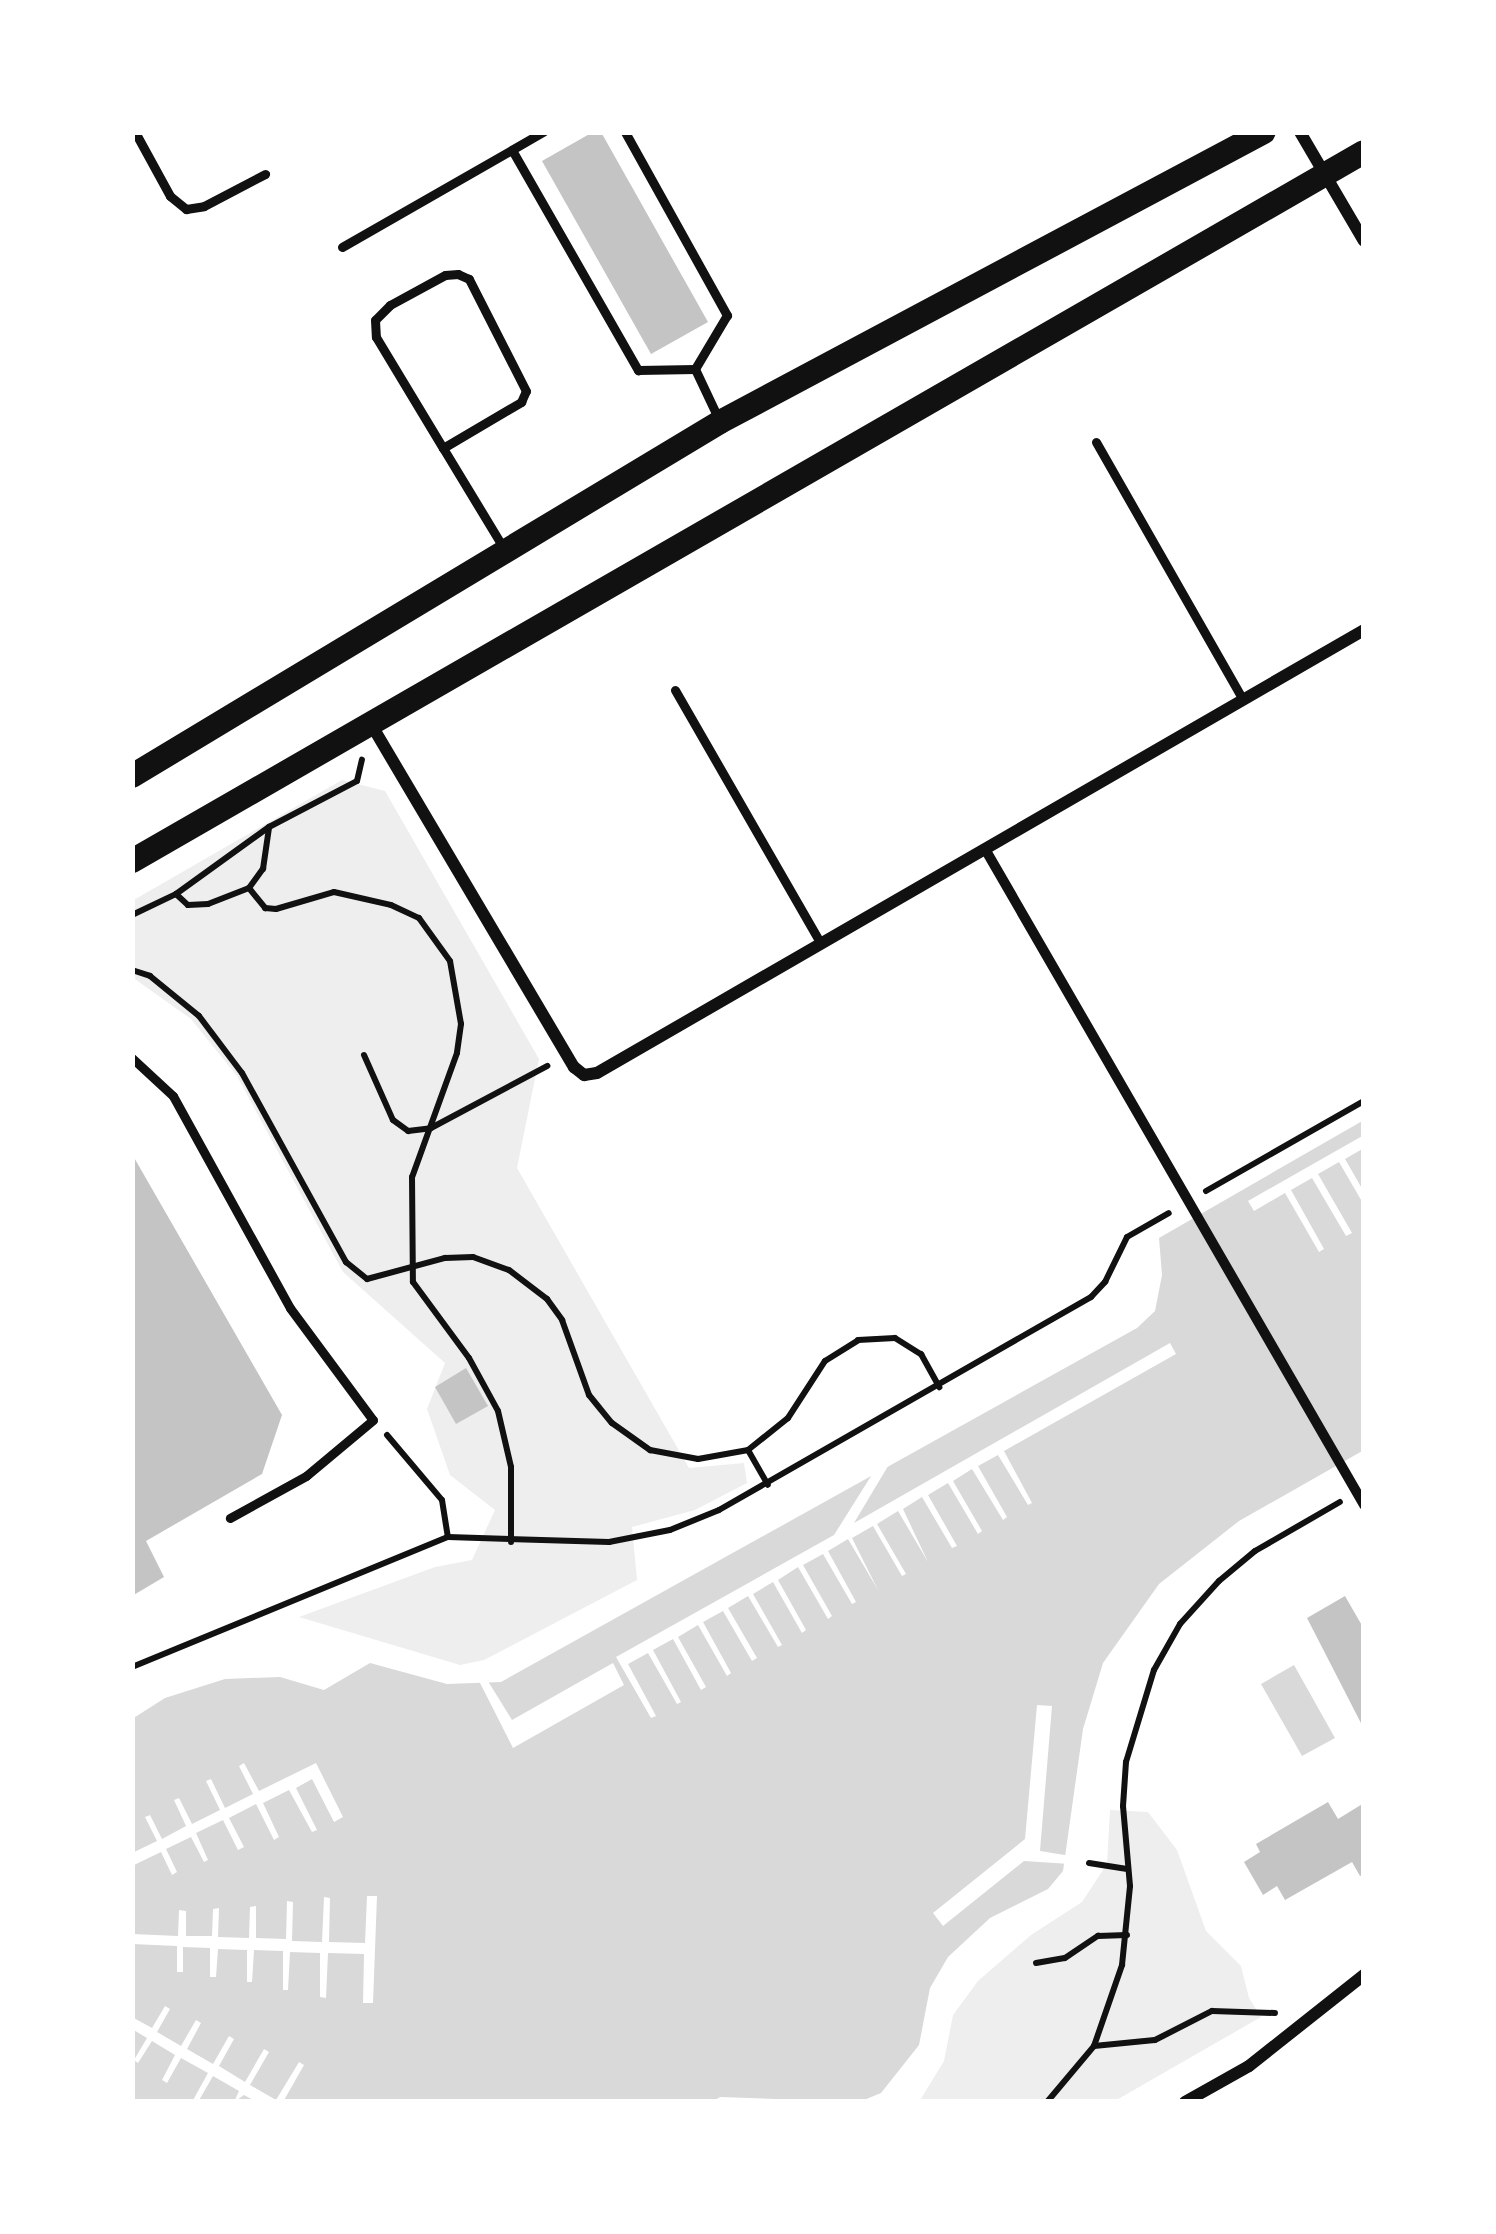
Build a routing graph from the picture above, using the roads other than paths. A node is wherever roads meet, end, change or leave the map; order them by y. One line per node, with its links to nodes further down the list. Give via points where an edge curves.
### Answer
1 (135, 132): 8 (lane, via 170,196 186,208)
2 (543, 132): 6 (lane)
3 (625, 132): 12 (lane, via 727,315)
4 (1264, 132): 13 (main road)
5 (1300, 132): 9 (street)
6 (512, 150): 11 (lane); 12 (lane, via 638,370)
7 (1364, 152): 9 (main road)
8 (266, 174)
9 (1325, 174): 10 (street); 20 (main road)
10 (1364, 241)
11 (342, 247)
12 (695, 369): 13 (lane)
13 (720, 422): 16 (main road)
14 (1096, 442): 19 (lane)
15 (443, 448): 15 (lane, via 376,337 375,320 445,274 458,274 469,279 526,391 521,402); 16 (lane)
16 (506, 552): 21 (main road)
17 (1364, 630): 19 (street)
18 (675, 690): 24 (lane)
19 (1243, 700): 22 (street)
20 (370, 723): 23 (main road); 24 (street, via 579,1071 597,1073)
21 (132, 776)
22 (985, 849): 24 (street); 26 (street)
23 (132, 861)
24 (821, 944)
25 (132, 1058): 27 (lane, via 173,1096 290,1308 373,1420 306,1476)
26 (1364, 1505)
27 (230, 1518)
28 (1364, 1975): 29 (street, via 1249,2066)
29 (1185, 2102)

